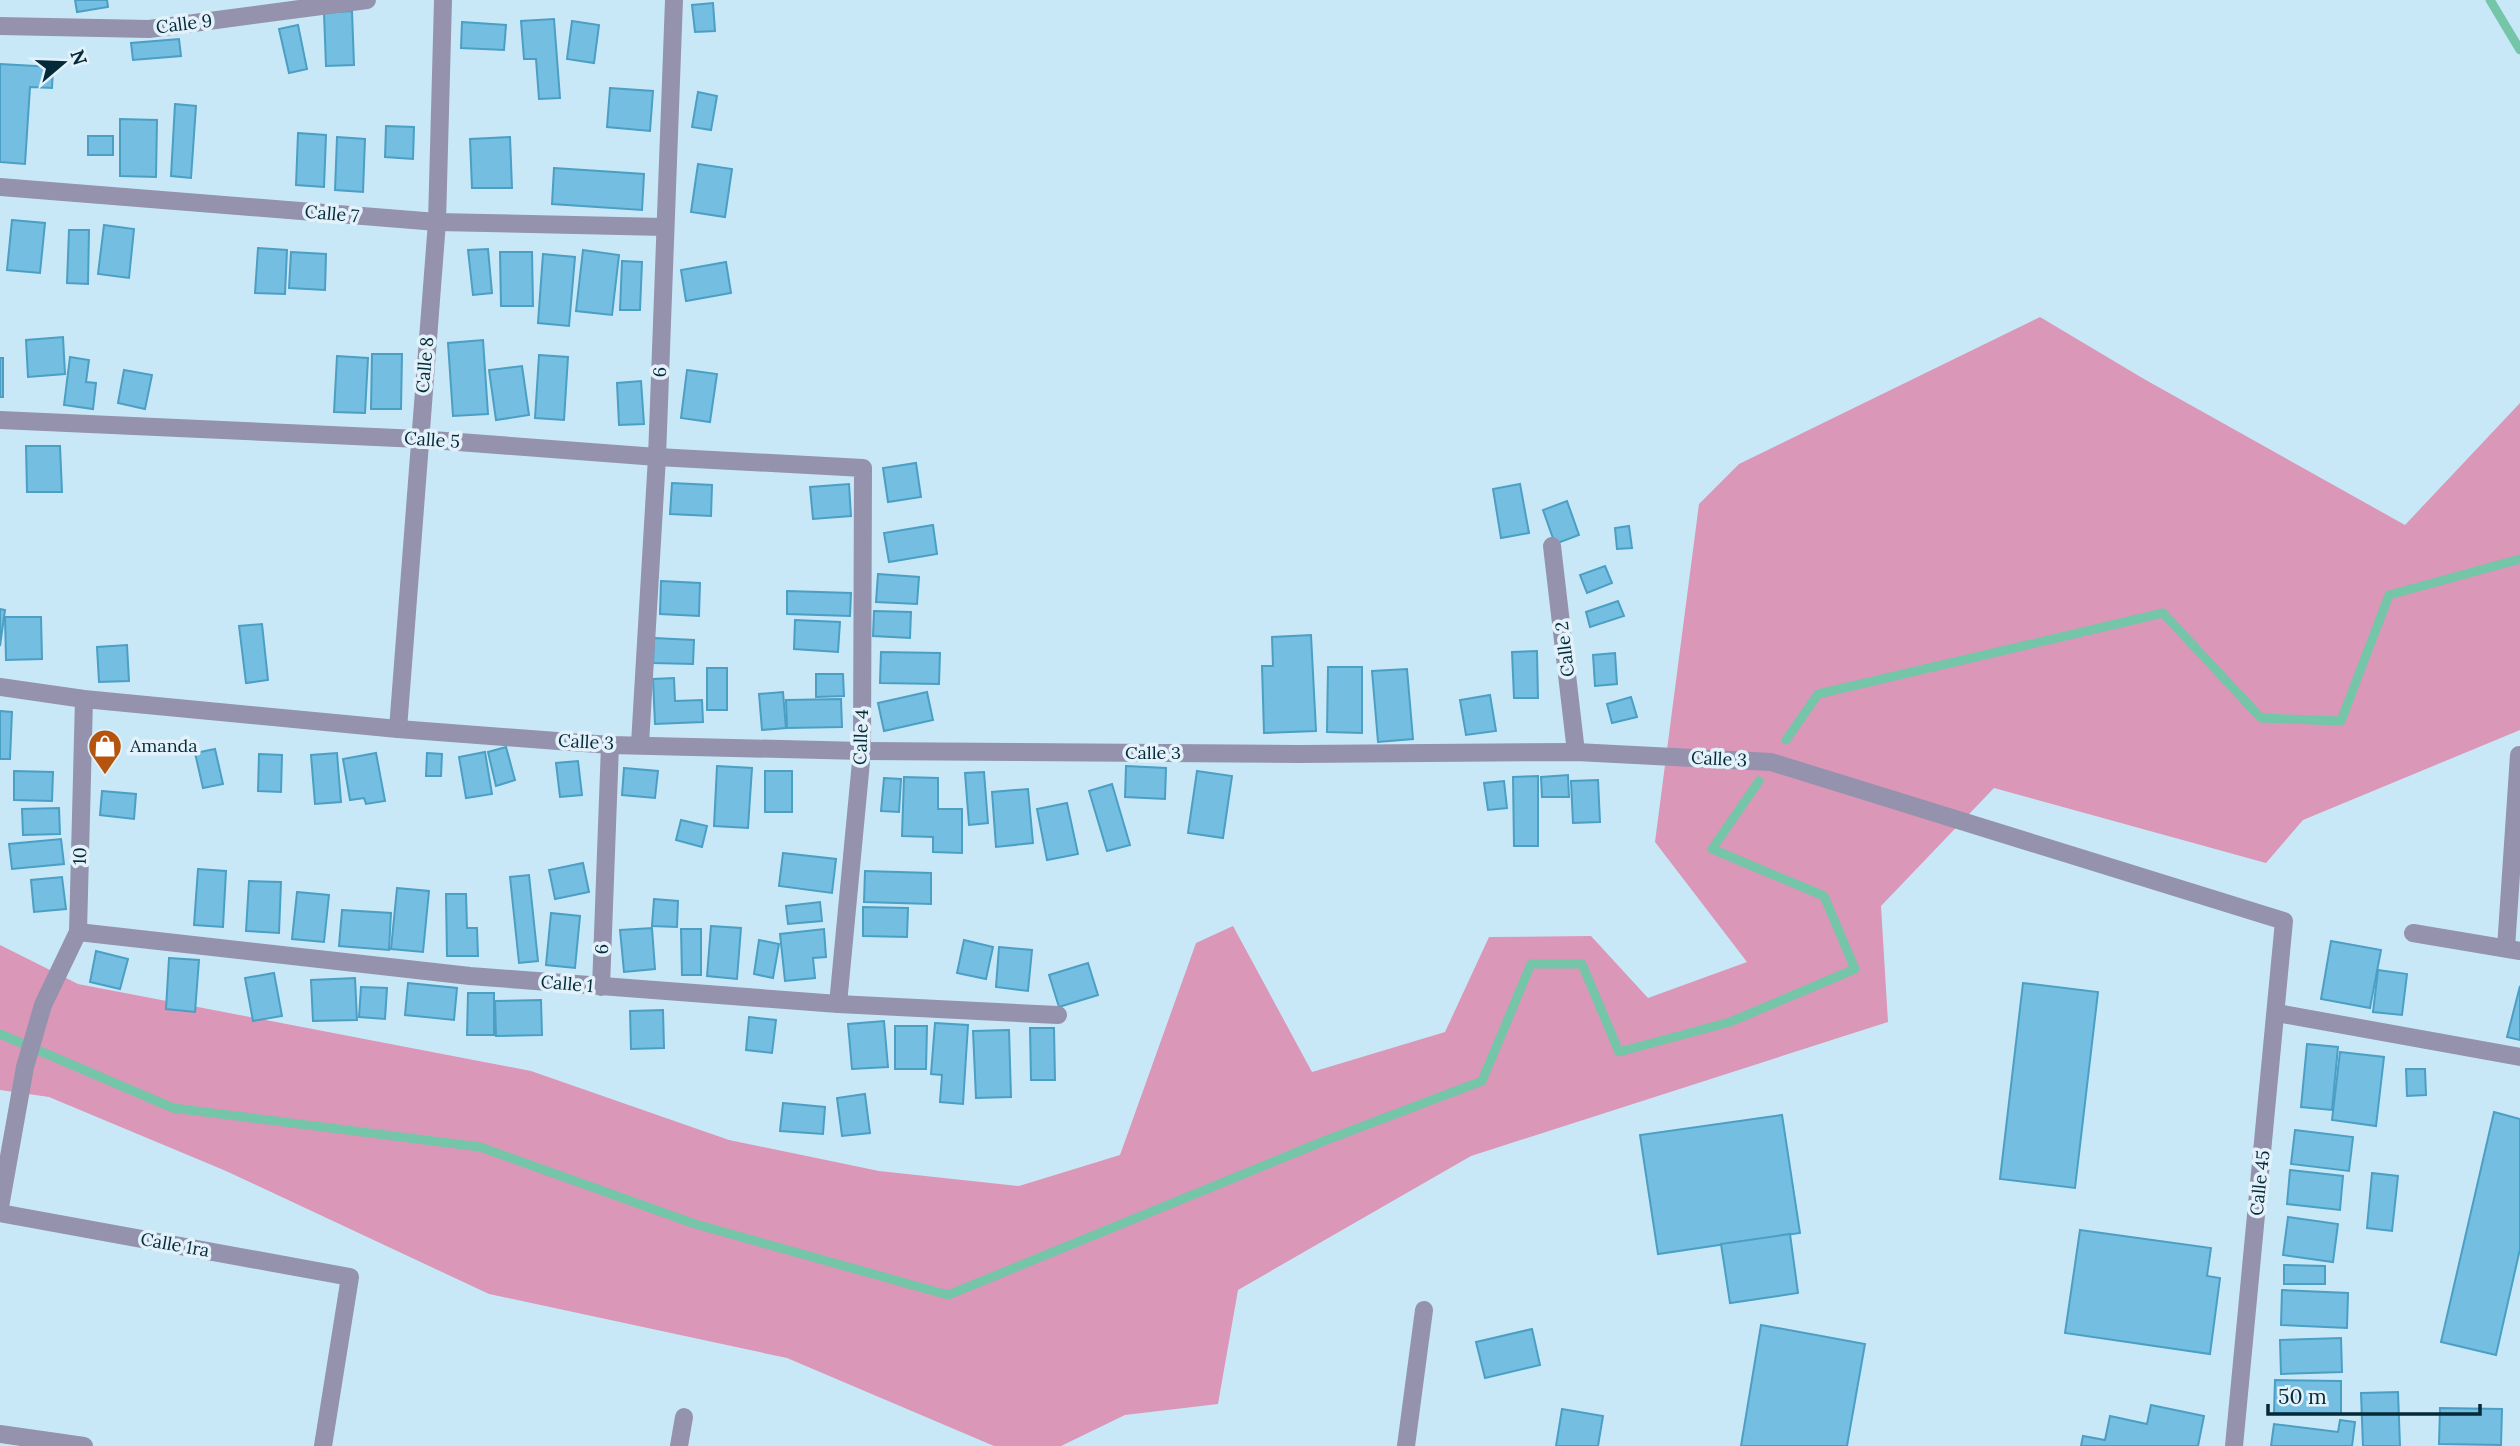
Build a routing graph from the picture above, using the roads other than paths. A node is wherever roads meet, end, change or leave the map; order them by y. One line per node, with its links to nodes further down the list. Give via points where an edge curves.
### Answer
1 (367, 0): 4 (street, Calle 9, via 149,29)
2 (443, 0): 6 (street, Calle 8)
3 (674, 0): 7 (street, 6)
4 (0, 26)
5 (0, 187): 6 (street, Calle 7)
6 (437, 222): 7 (street, Calle 7); 9 (street, Calle 8)
7 (664, 227): 10 (street, 6)
8 (0, 420): 9 (street, Calle 5)
9 (419, 439): 10 (street, Calle 5); 15 (street, Calle 8)
10 (657, 457): 11 (street, Calle 5); 17 (street, 6)
11 (863, 468): 18 (street, Calle 4)
12 (1552, 546): 19 (street, Calle 2)
13 (0, 687): 14 (street, Calle 3)
14 (84, 699): 15 (street, Calle 3); 22 (street, 10)
15 (398, 729): 16 (street, Calle 3)
16 (610, 744): 17 (street, Calle 3); 25 (street, 6)
17 (640, 744): 18 (street, Calle 3)
18 (862, 751): 19 (street, Calle 3); 26 (street, Calle 4)
19 (1576, 751): 21 (street, Calle 3, via 1771,762)
20 (2519, 755): 24 (street)
21 (2284, 921): 27 (street, Calle 45)
22 (78, 932): 25 (street, Calle 1); 30 (street, 10, via 43,1005 25,1068)
23 (2413, 933): 24 (street)
24 (2513, 950)
25 (601, 987): 26 (street, Calle 1)
26 (838, 1004): 28 (street, Calle 1)
27 (2277, 1013): 29 (street); 39 (street, Calle 45)
28 (1058, 1015)
29 (2520, 1057)
30 (0, 1208)
31 (0, 1213): 36 (street, Calle 1ra, via 350,1276)
32 (1424, 1310): 38 (street)
33 (684, 1417): 37 (street)
34 (0, 1434): 35 (street)
35 (84, 1446)
36 (323, 1446)
37 (678, 1446)
38 (1406, 1446)
39 (2234, 1446)

